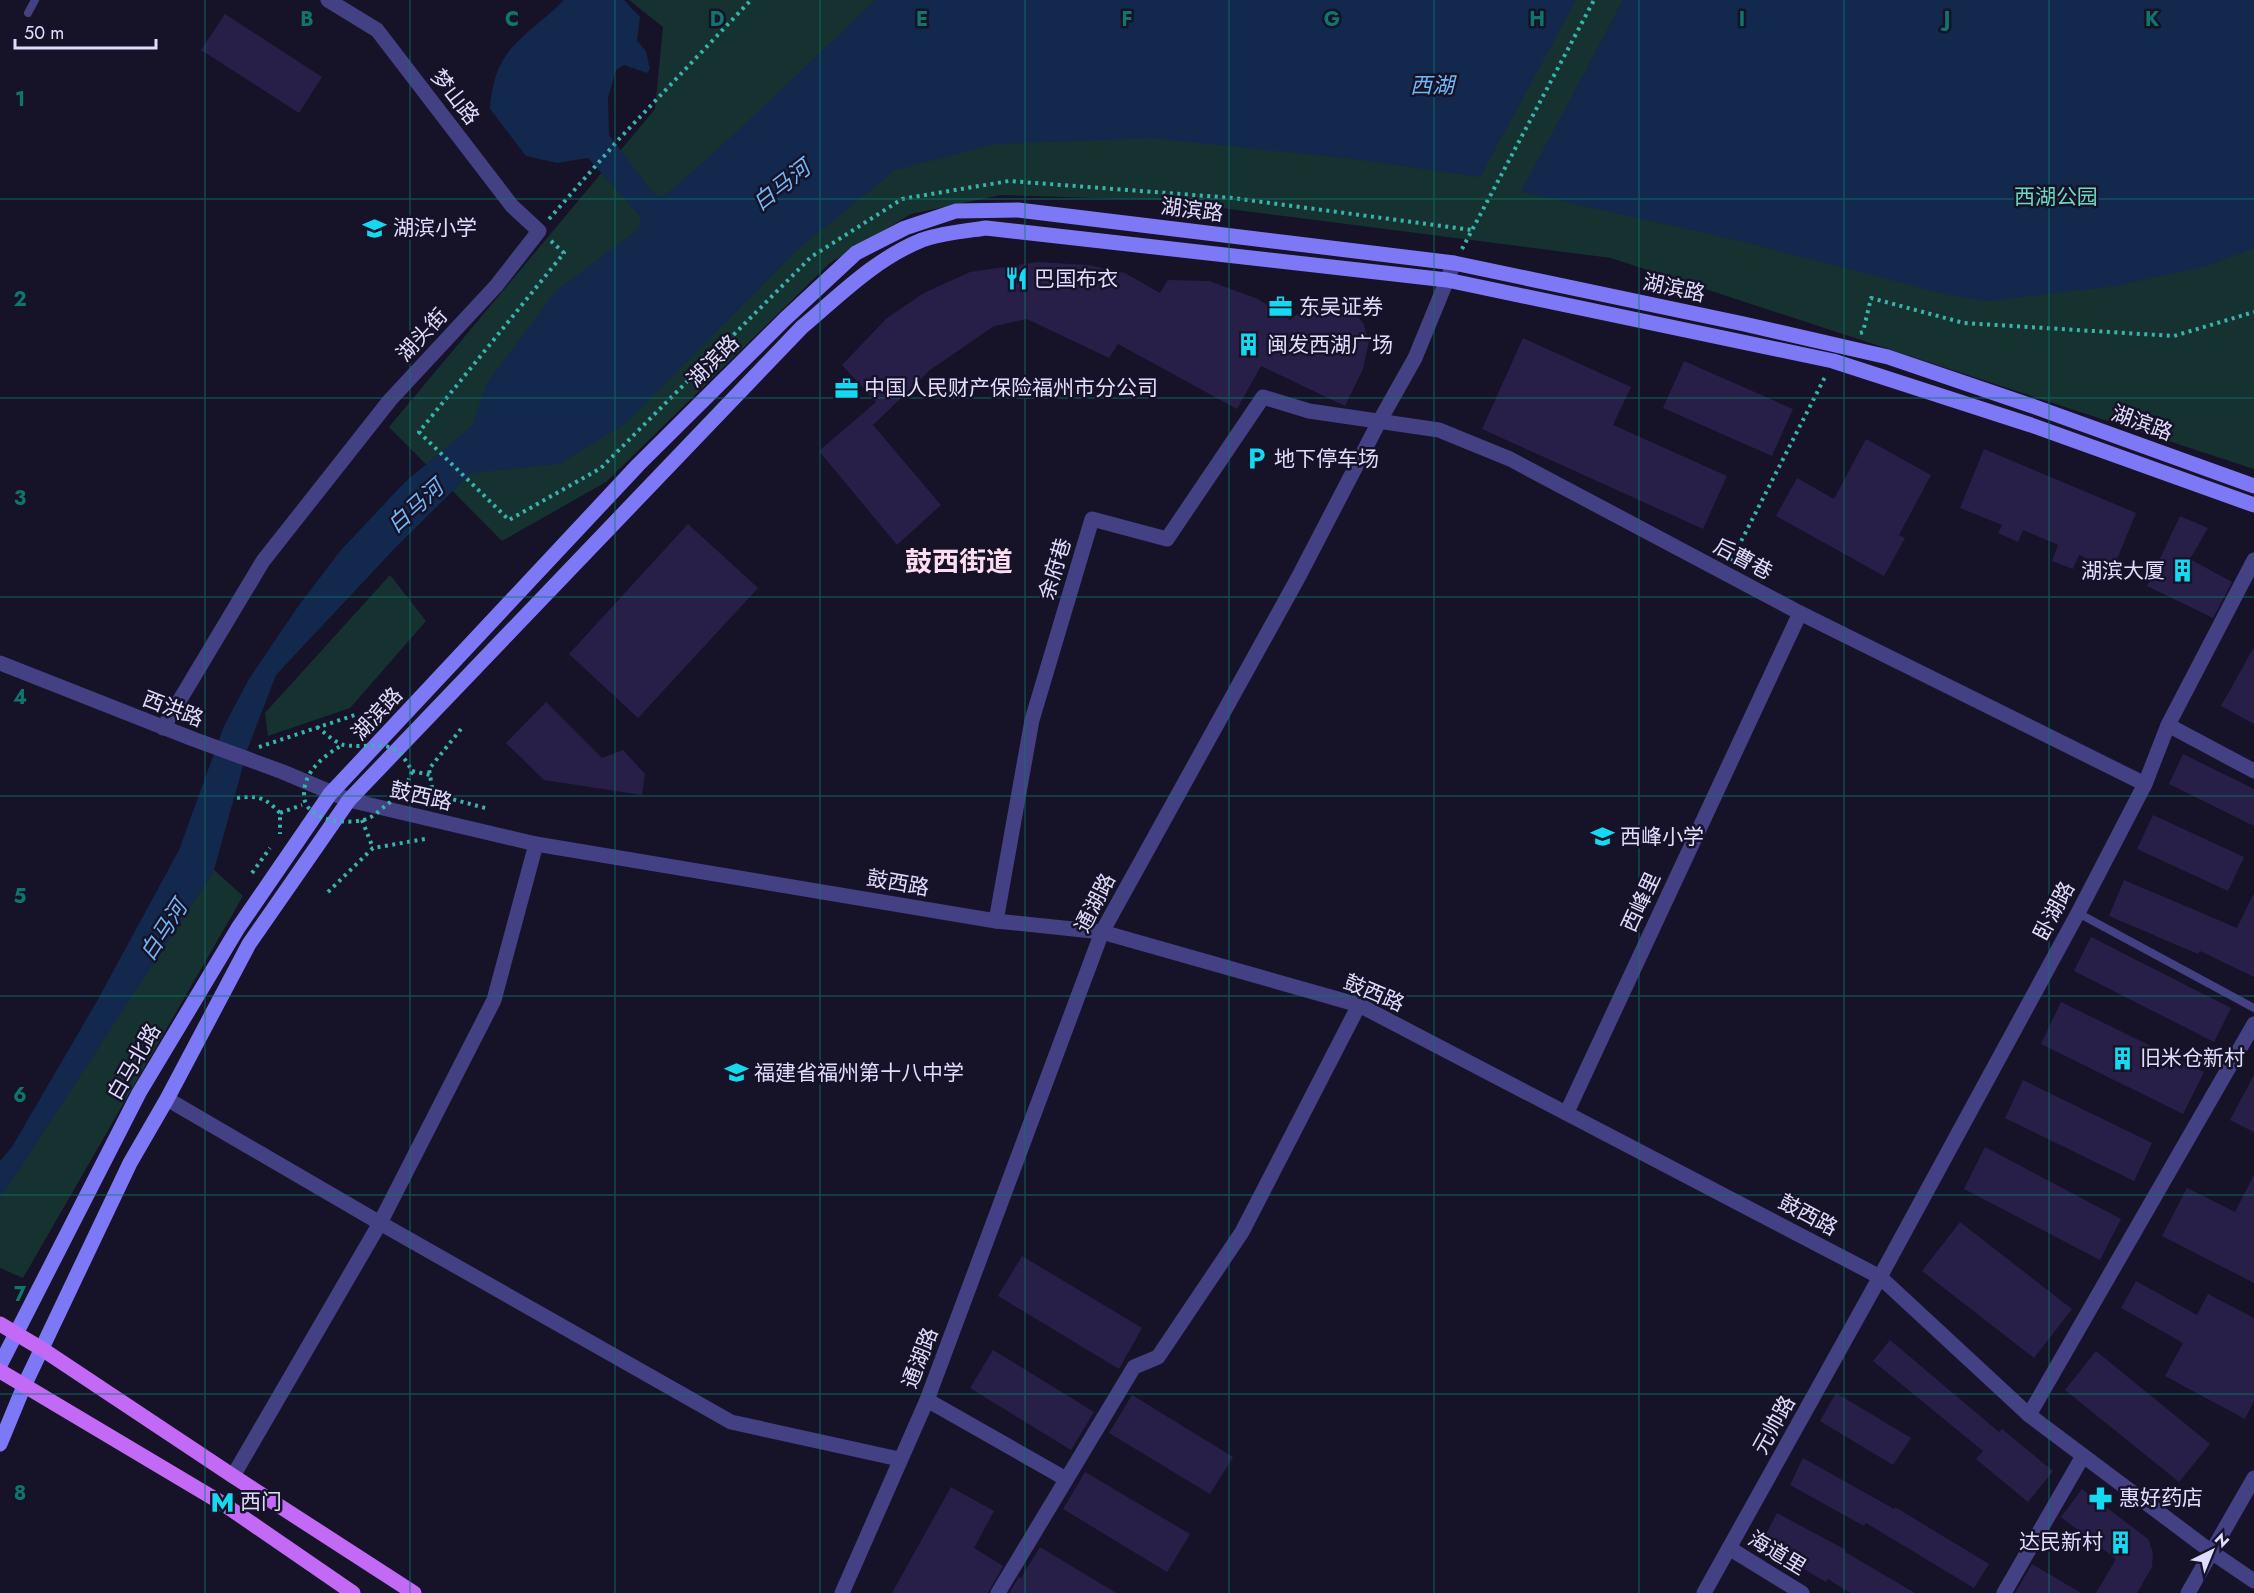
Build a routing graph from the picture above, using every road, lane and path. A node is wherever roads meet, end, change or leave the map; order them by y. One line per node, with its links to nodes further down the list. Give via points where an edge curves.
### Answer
1 (35, 0): 5 (lane)
2 (328, 0): 6 (street, 梦山路, via 377,30 512,206)
3 (751, 0): 6 (path, via 620,138)
4 (1594, 0): 6 (path, via 1472,230 1233,198 1009,181 902,199 811,257 601,468 509,520 419,432 564,253)
5 (28, 13)
6 (539, 231): 23 (street, 湖头街, via 496,286 390,400 263,561)
7 (1454, 263): 8 (street, 通湖路); 14 (main road, 湖滨路, via 1888,357); 31 (main road, 湖滨路, via 1018,210 956,211 905,228 856,253 785,319 639,465)
8 (1448, 280): 11 (main road, 湖滨路); 13 (street, 通湖路, via 1415,358); 33 (main road, 湖滨路, via 986,228 923,240 882,260 802,327)
9 (2254, 312): 10 (path, via 2174,336 1964,323 1871,298)
10 (1863, 332)
11 (1833, 361): 15 (main road, 湖滨路, via 2031,425); 17 (path)
12 (1309, 411): 13 (street, 后曹巷); 44 (street, 余府巷, via 1263,396 1167,539 1092,519 1032,720)
13 (1379, 422): 17 (street, 后曹巷, via 1439,430 1510,459); 45 (street, 通湖路)
14 (2254, 486)
15 (2254, 506)
16 (2254, 560): 21 (street, 卧湖路)
17 (1725, 574): 18 (street, 后曹巷)
18 (1800, 613): 30 (street, 后曹巷); 50 (street, 西峰里)
19 (0, 663): 23 (street, 西洪路)
20 (355, 715): 22 (path)
21 (2168, 725): 28 (street); 30 (street, 卧湖路)
22 (317, 727): 25 (path, bridge); 26 (path)
23 (164, 728): 31 (street, 西洪路, via 283,772)
24 (461, 729): 29 (path, via 429,770)
25 (342, 745): 27 (path, bridge, via 386,745 405,758); 34 (path, bridge, via 322,758 309,775)
26 (257, 747)
27 (412, 771): 29 (path); 37 (path, bridge, via 409,783 394,799 371,818)
28 (2254, 771)
29 (430, 775): 35 (path, via 434,794)
30 (2145, 784): 43 (street, 卧湖路)
31 (330, 794): 33 (street, 鼓西路); 54 (main road, 白马北路, via 238,928 139,1093)
32 (237, 798): 36 (path, via 268,800)
33 (349, 801): 39 (street, 鼓西路); 49 (main road, 湖滨路, via 249,944)
34 (306, 803): 36 (path); 37 (path, bridge, via 326,819)
35 (489, 809)
36 (280, 813): 41 (path, via 281,833)
37 (362, 820): 40 (path)
38 (425, 839): 40 (path)
39 (536, 844): 44 (street, 鼓西路); 51 (street, via 494,1000)
40 (373, 848): 42 (path)
41 (252, 873)
42 (328, 892)
43 (2078, 913): 47 (lane); 52 (street, 卧湖路)
44 (996, 921): 45 (street, 鼓西路)
45 (1102, 932): 46 (street, 鼓西路); 59 (street, 通湖路)
46 (1359, 1005): 50 (street, 鼓西路); 66 (street, via 1242,1232 1158,1356 1134,1367)
47 (2254, 1008)
48 (2254, 1024): 60 (street)
49 (167, 1099): 51 (street); 55 (main road, 湖滨路, via 130,1163)
50 (1567, 1112): 52 (street, 鼓西路)
51 (380, 1224): 63 (street, via 731,1422); 64 (street)
52 (1880, 1276): 60 (street, 鼓西路); 67 (street, 元帅路)
53 (0, 1324): 54 (main road)
54 (16, 1333): 55 (main road); 56 (main road, 白马北路)
55 (42, 1349): 58 (main road, 湖滨路); 64 (main road)
56 (0, 1365)
57 (0, 1371): 58 (main road)
58 (24, 1386): 61 (main road, 湖滨路); 70 (main road, via 225,1505)
59 (927, 1400): 63 (street, 通湖路); 66 (street)
60 (2029, 1415): 62 (street, 鼓西路)
61 (0, 1444)
62 (2084, 1456): 68 (street, 鼓西路); 76 (street)
63 (899, 1459): 72 (street, 通湖路)
64 (233, 1476): 71 (main road)
65 (2254, 1478): 68 (street)
66 (1066, 1479): 73 (street)
67 (1729, 1548): 74 (street, 元帅路); 75 (street, 海道里)
68 (2213, 1553): 69 (street, 鼓西路); 77 (street)
69 (2254, 1581)
70 (353, 1593)
71 (414, 1593)
72 (842, 1593)
73 (998, 1593)
74 (1704, 1593)
75 (1802, 1593)
76 (2004, 1593)
77 (2188, 1593)

